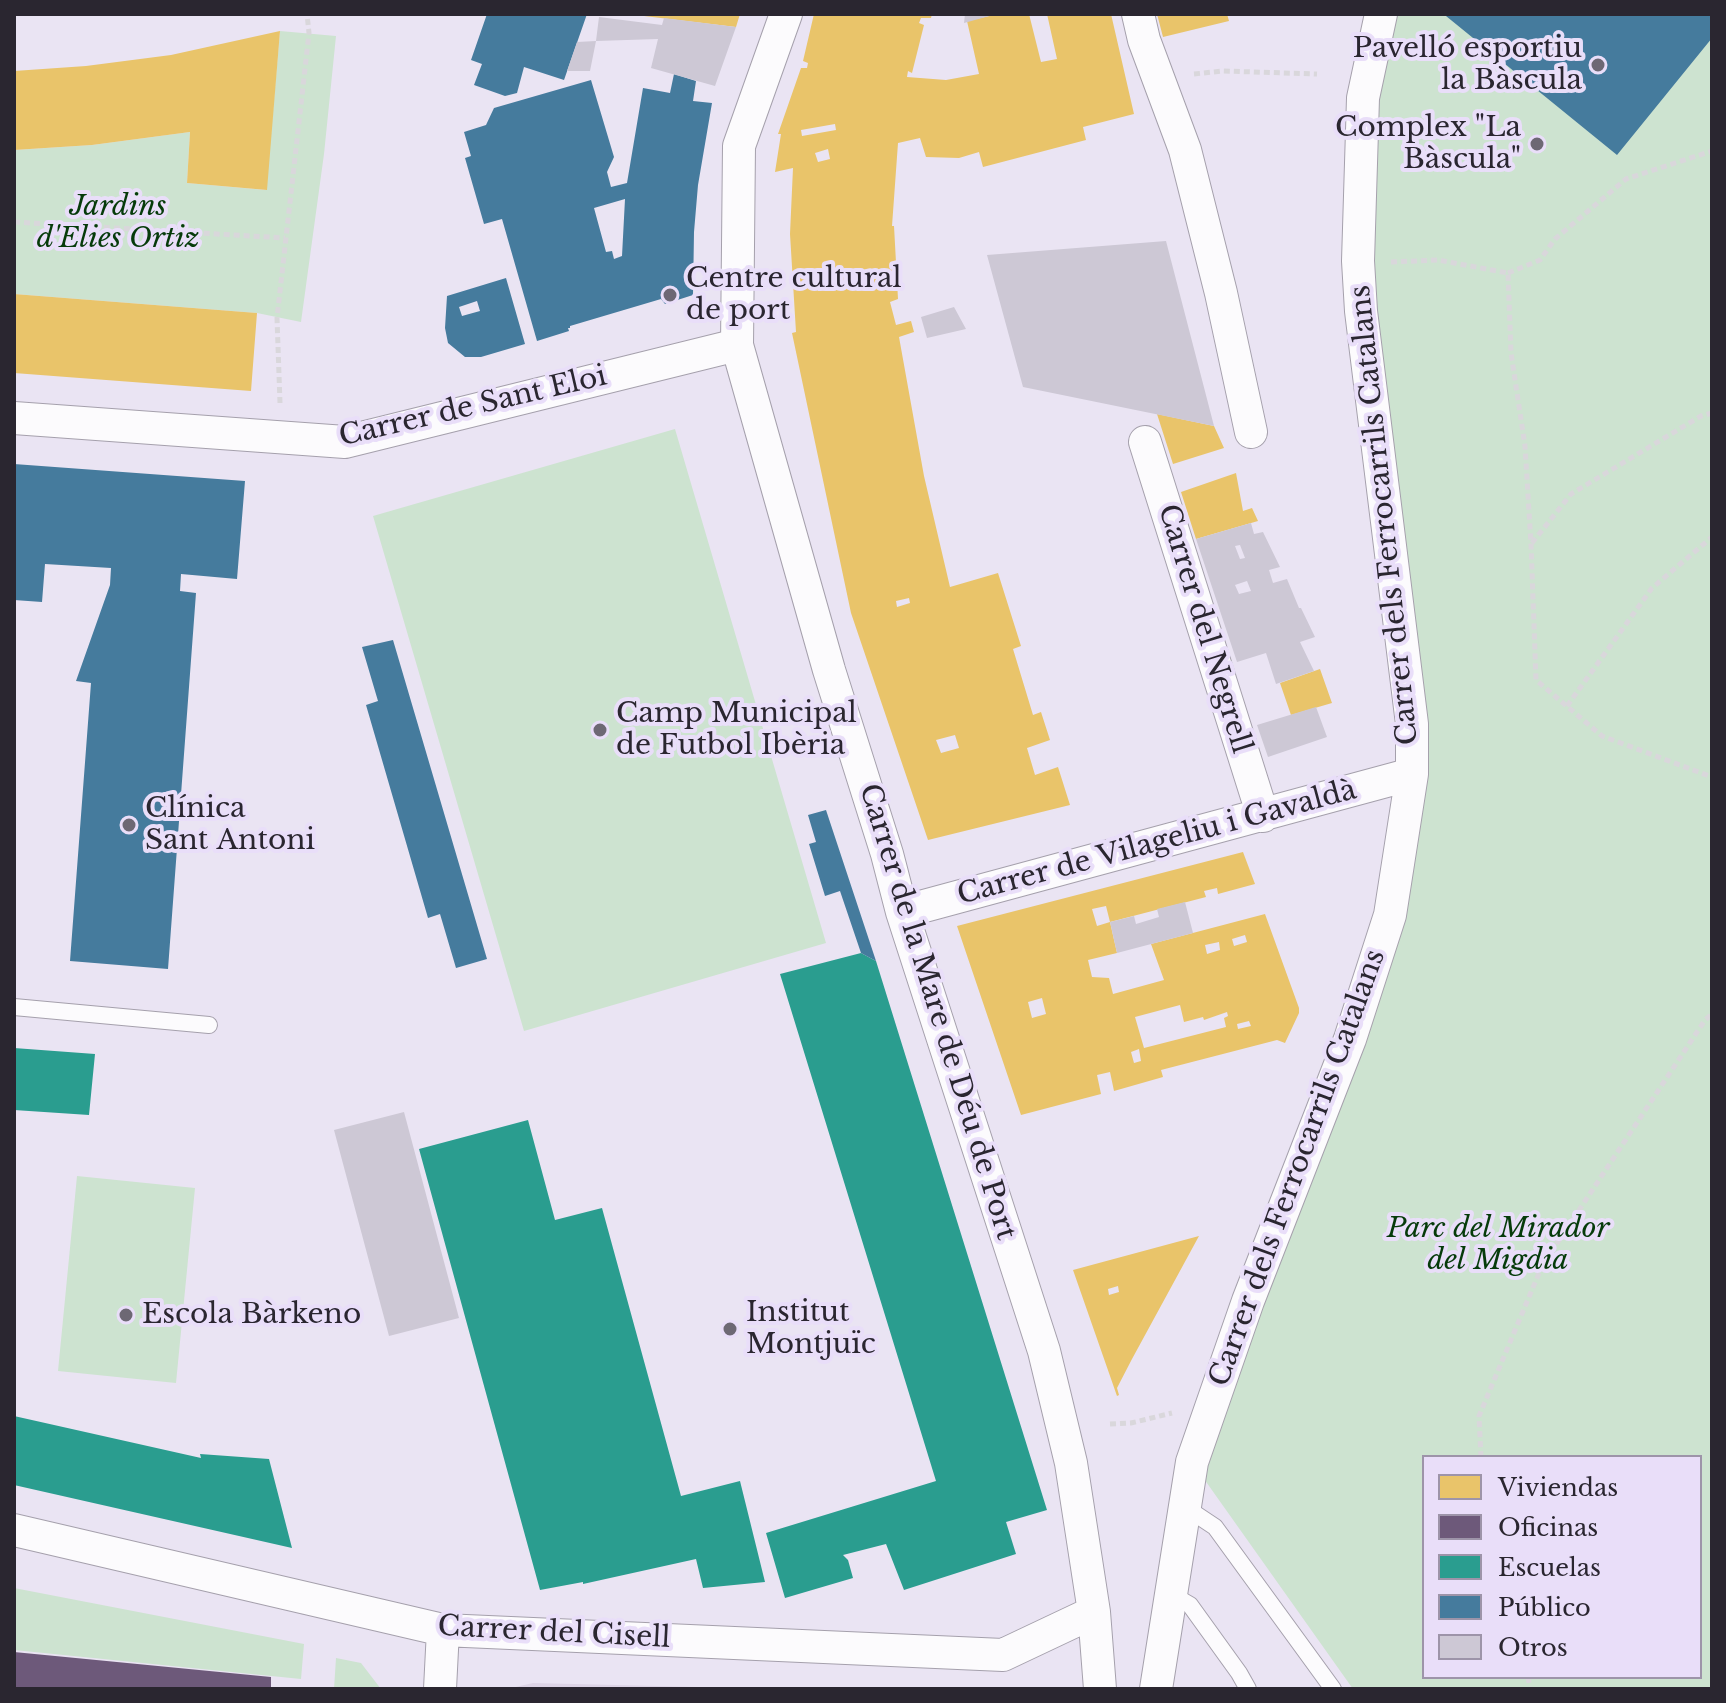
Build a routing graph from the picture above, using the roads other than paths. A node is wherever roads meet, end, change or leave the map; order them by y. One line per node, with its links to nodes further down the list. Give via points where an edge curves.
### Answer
1 (786, 14): 4 (street, Carrer de la Mare de Déu de Port, via 739,146)
2 (1381, 14): 8 (street, Carrer dels Ferrocarrils Catalans, via 1363,98 1358,261 1412,724)
3 (1141, 27): 6 (street, via 1185,150)
4 (737, 345): 5 (street, Carrer de Sant Eloi, via 345,442); 10 (street, Carrer de la Mare de Déu de Port)
5 (14, 418)
6 (1251, 432)
7 (1145, 442): 9 (street, Carrer del Negrell)
8 (1412, 774): 9 (street, Carrer de Vilageliu i Gavaldà); 13 (street, Carrer dels Ferrocarrils Catalans, via 1390,915 1350,1039 1192,1462)
9 (1263, 816): 10 (street, Carrer de Vilageliu i Gavaldà)
10 (902, 912): 16 (street, Carrer de la Mare de Déu de Port, via 1044,1351 1071,1463)
11 (14, 1007): 12 (lane)
12 (209, 1025)
13 (1185, 1507): 15 (street); 22 (lane, via 1215,1527)
14 (14, 1530): 17 (street, Carrer del Cisell)
15 (1171, 1594): 20 (street); 21 (lane, via 1190,1605)
16 (1094, 1612): 17 (street, Carrer del Cisell, via 1003,1655); 19 (street, Carrer de la Mare de Déu de Port)
17 (443, 1630): 18 (street)
18 (440, 1689)
19 (1100, 1689)
20 (1156, 1689)
21 (1248, 1689)
22 (1333, 1689)

